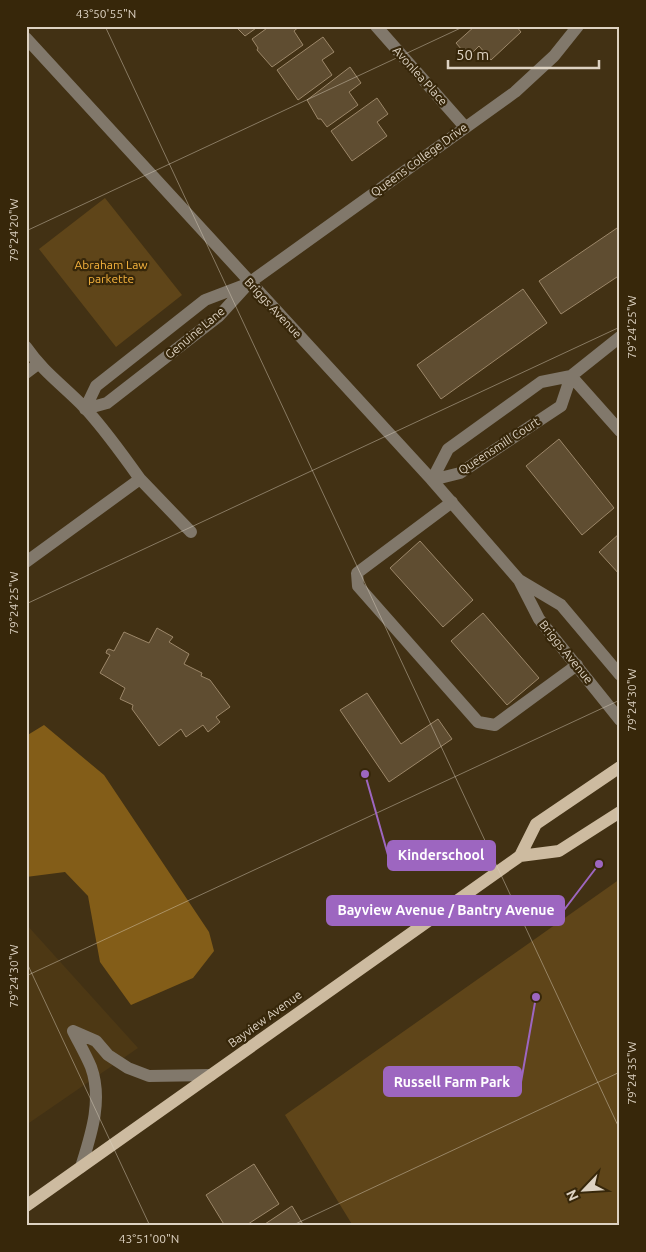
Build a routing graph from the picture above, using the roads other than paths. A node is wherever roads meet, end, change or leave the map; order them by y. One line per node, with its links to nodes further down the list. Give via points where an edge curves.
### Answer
1 (376, 26): 4 (street, Avonlea Place)
2 (578, 26): 4 (street, Queens College Drive, via 554,56 515,92)
3 (26, 38): 5 (street, Briggs Avenue)
4 (465, 127): 5 (street, Queens College Drive)
5 (249, 283): 11 (street, Genuine Lane, via 219,316 115,398); 11 (street, Genuine Lane, via 205,300 96,386); 14 (street, Briggs Avenue)
6 (620, 337): 10 (street, Queensmill Court)
7 (26, 347): 8 (street)
8 (38, 364): 9 (street); 11 (street)
9 (26, 373)
10 (571, 376): 12 (street); 14 (street, Queensmill Court, via 541,382 448,449); 14 (street, Queensmill Court, via 561,406 460,473)
11 (85, 409): 13 (street)
12 (620, 431)
13 (140, 479): 16 (street); 17 (street)
14 (432, 480): 15 (street, Briggs Avenue)
15 (452, 502): 18 (street, Briggs Avenue); 19 (street, via 357,572 358,586 478,722 495,725)
16 (191, 532)
17 (26, 562)
18 (519, 580): 19 (street, Briggs Avenue, via 539,619); 20 (street, Briggs Avenue, via 561,606)
19 (578, 665): 21 (street, Briggs Avenue)
20 (620, 675)
21 (620, 720)
22 (620, 767): 24 (main road, Bayview Avenue, via 536,824)
23 (620, 812): 24 (main road, Bayview Avenue, via 559,851)
24 (520, 856): 25 (main road, Bayview Avenue)
25 (211, 1075): 26 (main road, Bayview Avenue); 26 (street, via 149,1076 128,1068 108,1055 96,1041 73,1031 91,1067 96,1089 94,1128)
26 (81, 1167): 27 (main road, Bayview Avenue)
27 (26, 1206)

